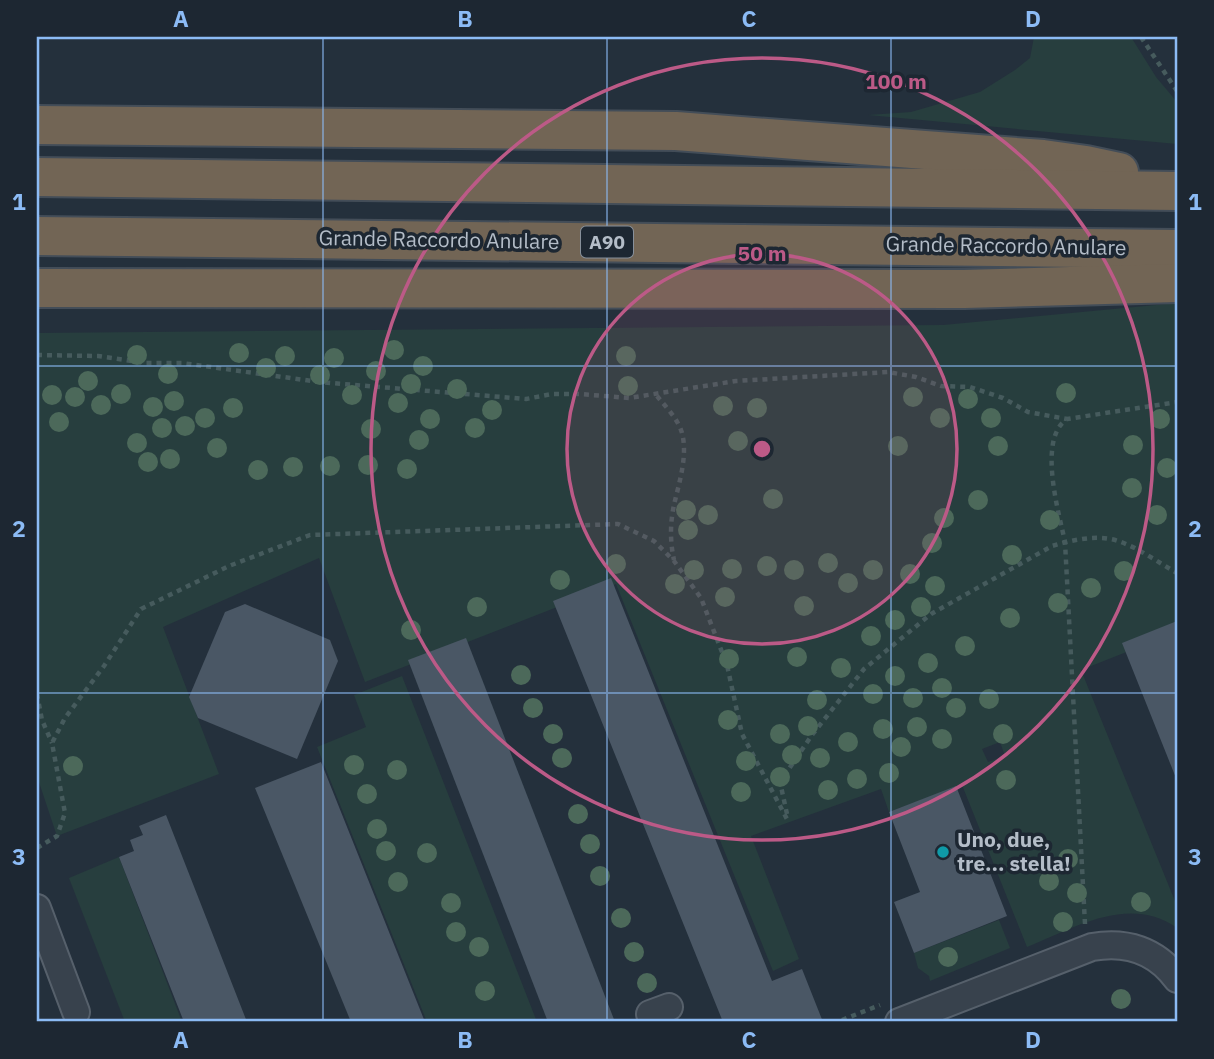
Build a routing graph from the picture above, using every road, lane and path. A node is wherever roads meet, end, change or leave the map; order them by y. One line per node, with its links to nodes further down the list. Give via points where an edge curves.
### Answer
1 (1141, 37): 2 (path)
2 (1177, 91)
3 (37, 115): 5 (highway)
4 (37, 125): 5 (highway)
5 (100, 125): 7 (highway, via 676,131 1054,160 1107,169)
6 (37, 177): 7 (highway)
7 (1168, 190)
8 (37, 236): 9 (highway, Grande Raccordo Anulare / A90)
9 (1177, 249)
10 (1177, 283): 11 (highway, via 964,289)
11 (37, 288)
12 (37, 355): 13 (path, via 183,363 319,382 497,398)
13 (657, 395): 15 (path, via 736,381 888,372 941,386 970,387 1028,412); 17 (path, via 682,433 673,508)
14 (1177, 402): 15 (path)
15 (1067, 419): 16 (path, via 1054,435 1053,468 1053,492)
16 (1065, 542): 17 (path, via 931,614 864,669 780,782 788,821 742,734 727,665 701,598); 18 (path, via 1117,540); 23 (path)
17 (674, 561): 20 (path, via 654,541 618,524 310,535 229,566 141,609)
18 (1177, 573)
19 (37, 694): 20 (path)
20 (52, 743): 21 (path, via 65,813 57,836)
21 (37, 848)
22 (37, 908): 26 (street)
23 (1085, 925)
24 (1177, 979): 25 (street, via 1147,952 1122,944 1104,945)
25 (891, 1013): 27 (path)
26 (76, 1019)
27 (842, 1020)

